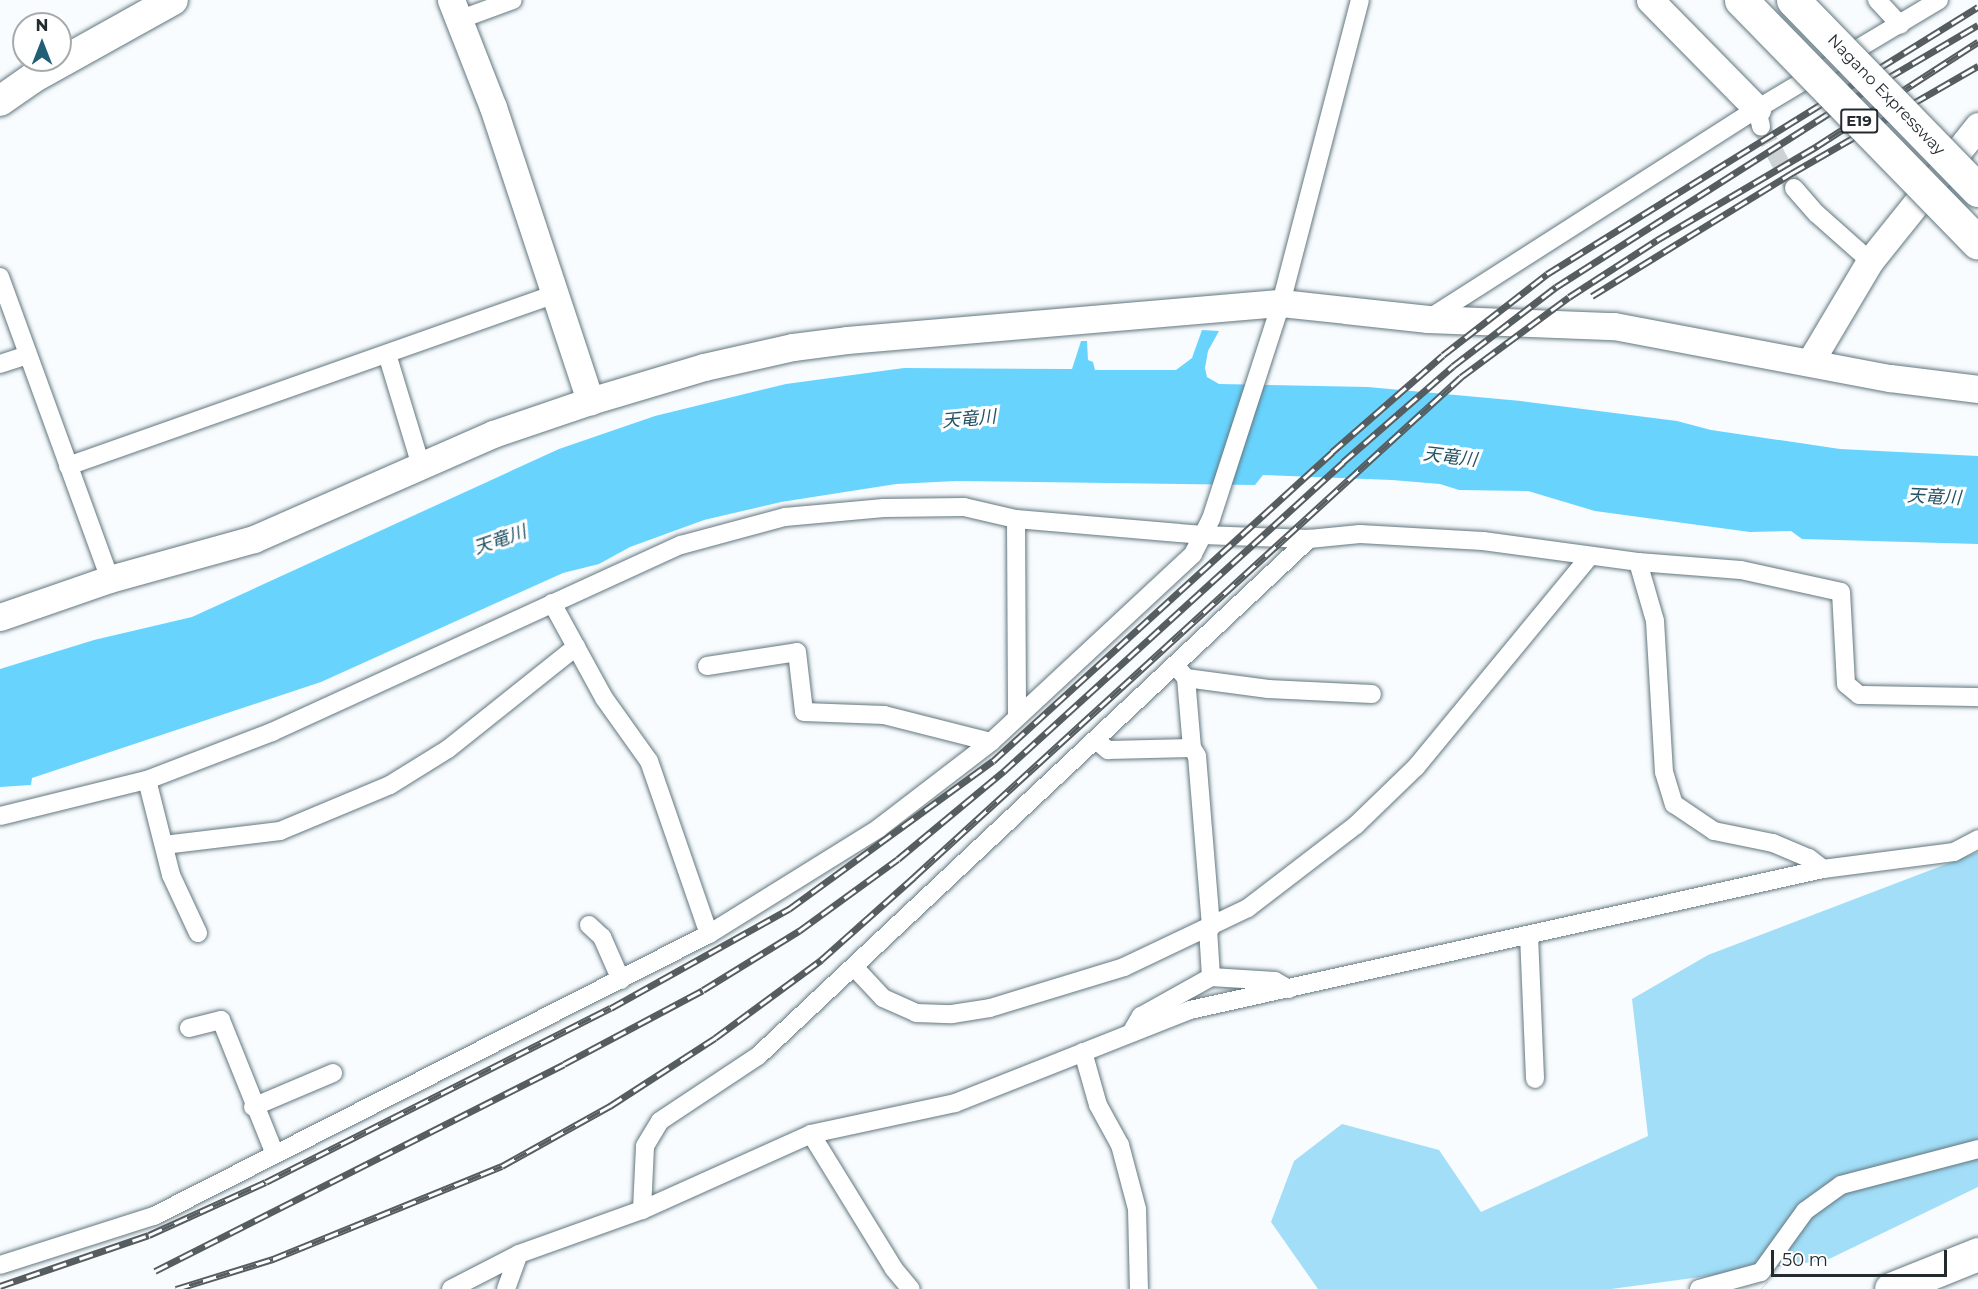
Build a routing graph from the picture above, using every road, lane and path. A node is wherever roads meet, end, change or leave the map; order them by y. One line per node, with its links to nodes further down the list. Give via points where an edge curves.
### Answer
1 (172, 0): 11 (main road, via 33,78)
2 (513, 0): 9 (street)
3 (1360, 0): 20 (street)
4 (1650, 0): 12 (street)
5 (1741, 0): 16 (highway, E19, bridge)
6 (1793, 0): 15 (highway, Nagano Expressway / E19, bridge)
7 (1877, 0): 10 (street)
8 (1940, 0): 10 (street)
9 (456, 10): 19 (street)
10 (1900, 25): 12 (street)
11 (0, 101)
12 (1759, 118): 21 (street)
13 (1978, 126): 17 (street)
14 (1794, 188): 17 (street)
15 (1978, 190)
16 (1978, 243)
17 (1870, 261): 24 (street)
18 (0, 277): 23 (street)
19 (555, 294): 22 (street); 27 (street)
20 (1277, 316): 21 (street); 27 (street, via 793,347); 31 (street)
21 (1428, 319): 24 (street, via 1614,326)
22 (387, 354): 28 (street); 29 (street)
23 (28, 355): 25 (street); 28 (street)
24 (1809, 362): 26 (street, via 1890,378)
25 (0, 364)
26 (1978, 389)
27 (590, 401): 29 (street, via 493,434)
28 (68, 466): 35 (street)
29 (421, 466): 35 (street, via 254,539)
30 (1016, 519): 31 (street); 36 (street, via 964,507 884,508 785,517 681,545); 43 (street)
31 (1203, 535): 32 (street); 43 (street, via 1193,554)
32 (1309, 539): 33 (street, via 1360,534 1483,541); 40 (street)
33 (1590, 556): 34 (street); 53 (street, via 1416,767 1356,825 1248,908)
34 (1638, 562): 42 (street, via 1741,570 1841,592 1846,684 1859,695); 51 (street, via 1655,621 1664,772 1674,804 1714,831 1773,843 1809,858)
35 (110, 579): 37 (street)
36 (552, 603): 38 (street); 47 (street, via 272,732)
37 (0, 617)
38 (576, 647): 50 (street, via 448,749 390,785 280,831); 55 (street, via 604,698 649,761)
39 (707, 666): 45 (street, via 797,652 804,712 884,716)
40 (1181, 672): 41 (street, via 1268,689); 44 (street); 46 (street)
41 (1372, 694)
42 (1978, 697)
43 (1017, 717): 45 (street)
44 (1096, 740): 46 (street, via 1108,750); 57 (street)
45 (991, 742): 55 (street, via 879,828)
46 (1192, 748): 53 (street, via 1197,756)
47 (147, 780): 48 (street); 50 (street)
48 (0, 816)
49 (1978, 839): 51 (street, via 1954,852)
50 (164, 845): 54 (street, via 171,875)
51 (1823, 869): 56 (street)
52 (589, 925): 59 (street, via 602,937)
53 (1210, 928): 57 (street, via 1124,967 990,1008 952,1014 916,1013 883,998); 58 (street)
54 (198, 933)
55 (709, 934): 59 (street)
56 (1529, 935): 60 (street); 65 (street)
57 (855, 968): 70 (street, via 758,1056 660,1121 645,1146)
58 (1211, 977): 60 (street, via 1275,981); 62 (street, via 1141,1016)
59 (621, 980): 69 (street)
60 (1289, 989): 62 (street, via 1190,1010)
61 (189, 1028): 66 (street, via 221,1020)
62 (1131, 1033): 63 (street)
63 (1083, 1052): 67 (street, via 955,1103); 78 (street, via 1098,1105 1120,1145 1137,1209)
64 (333, 1073): 66 (street)
65 (1535, 1079)
66 (253, 1107): 69 (street)
67 (812, 1134): 70 (street); 77 (street, via 894,1269)
68 (1978, 1149): 74 (street, via 1841,1185 1805,1211)
69 (275, 1154): 73 (street, via 154,1216)
70 (642, 1210): 71 (street)
71 (519, 1254): 75 (street); 76 (street)
72 (1978, 1254): 80 (highway)
73 (0, 1265)
74 (1761, 1280): 79 (street)
75 (451, 1289)
76 (506, 1289)
77 (911, 1289)
78 (1139, 1289)
79 (1699, 1289)
80 (1891, 1289)

